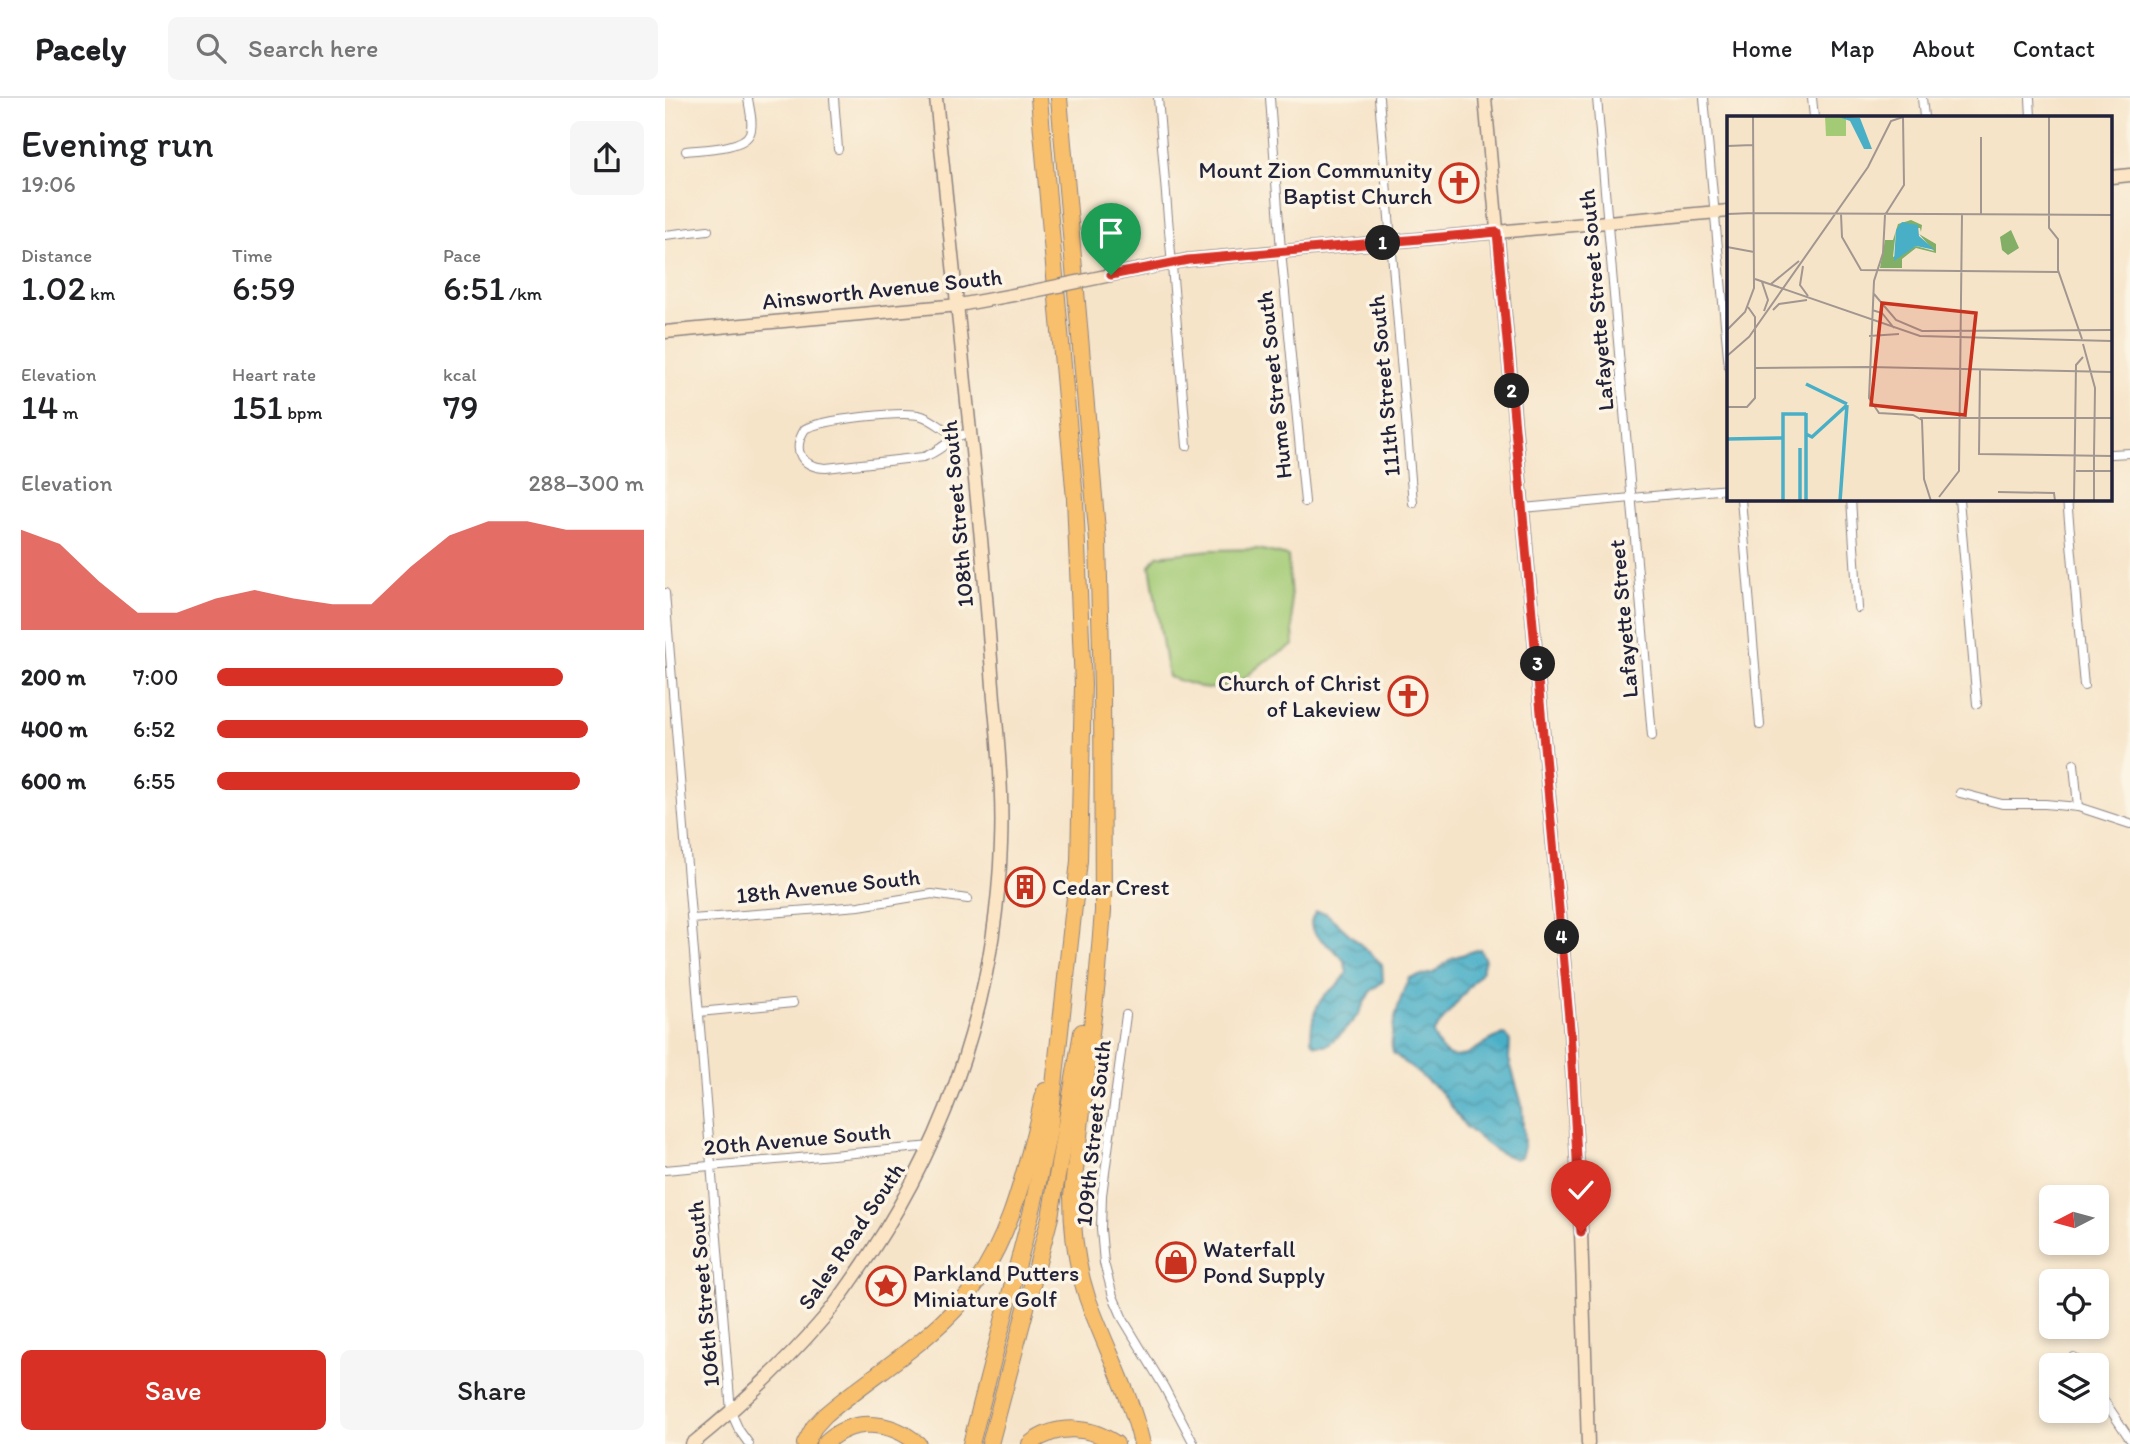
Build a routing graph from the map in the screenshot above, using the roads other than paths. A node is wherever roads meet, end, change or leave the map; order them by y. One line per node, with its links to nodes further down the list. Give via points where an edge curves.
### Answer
1 (748, 98): 19 (street, via 751,128 743,141)
2 (834, 98): 18 (street)
3 (936, 98): 29 (street, 108th Street South)
4 (1039, 98): 63 (highway, via 1076,499 1083,685 1079,862)
5 (1059, 98): 55 (highway, via 1098,542)
6 (1158, 98): 28 (street)
7 (1270, 98): 27 (street, Hume Street South)
8 (1379, 98): 26 (street, 111th Street South)
9 (1485, 98): 24 (street)
10 (1597, 98): 22 (street, Lafayette Street South)
11 (1705, 98): 21 (street)
12 (1812, 98): 15 (street)
13 (1922, 98): 16 (street)
14 (2030, 98): 17 (street)
15 (1814, 116)
16 (1924, 116)
17 (2031, 116)
18 (838, 149)
19 (686, 151)
20 (1727, 211): 21 (street, Ainsworth Avenue South)
21 (1715, 212): 22 (street, Ainsworth Avenue South); 31 (street)
22 (1608, 222): 24 (street, Ainsworth Avenue South); 35 (street, Lafayette Street South)
23 (708, 230): 25 (street)
24 (1497, 232): 26 (street, Ainsworth Avenue South); 42 (street)
25 (665, 235)
26 (1391, 242): 27 (street, Ainsworth Avenue South); 41 (street, 111th Street South)
27 (1280, 251): 28 (street, Ainsworth Avenue South); 40 (street, Hume Street South)
28 (1171, 262): 29 (street, Ainsworth Avenue South, bridge); 33 (street)
29 (959, 305): 30 (street, Ainsworth Avenue South); 32 (street, 108th Street South)
30 (665, 332)
31 (1727, 345)
32 (966, 435): 32 (street, via 946,432 925,417 902,414 811,425 799,442 805,464 826,468 923,457); 59 (street, 108th Street South, via 1001,789)
33 (1187, 446)
34 (1727, 489): 35 (street)
35 (1632, 498): 42 (street); 49 (street, Lafayette Street)
36 (1741, 500): 48 (street)
37 (1851, 500): 44 (street)
38 (1959, 500): 47 (street)
39 (2067, 500): 46 (street)
40 (1305, 502)
41 (1413, 503)
42 (1524, 508): 81 (street, via 1573,1072)
43 (665, 593): 45 (street, 106th Street South)
44 (1858, 608)
45 (666, 609): 50 (street, 106th Street South)
46 (2084, 686)
47 (1977, 704)
48 (1760, 725)
49 (1652, 736)
50 (677, 747): 51 (street); 58 (street, 106th Street South)
51 (665, 748)
52 (2074, 764): 54 (street)
53 (1960, 793): 54 (street, via 2002,804)
54 (2078, 807): 56 (street)
55 (1102, 821): 76 (highway, via 1083,1024 1064,1141 1050,1217); 79 (highway, via 1101,934 1072,1222 1087,1296 1123,1382)
56 (2130, 824)
57 (968, 899): 58 (street, 18th Avenue South, via 932,894 859,906)
58 (692, 919): 61 (street, 106th Street South)
59 (994, 926): 64 (street, Sales Road South, via 955,1089)
60 (793, 1003): 61 (street)
61 (699, 1012): 65 (street, 106th Street South)
62 (1126, 1015): 80 (street, 109th Street South, via 1102,1195 1104,1263 1123,1319)
63 (1061, 1031): 72 (highway, via 1014,1202 982,1274 963,1301 931,1331 825,1415); 75 (highway, via 1038,1181)
64 (932, 1146): 65 (street, 20th Avenue South); 68 (street, Sales Road South, via 892,1220 826,1316)
65 (712, 1166): 66 (street, 20th Avenue South); 68 (street, 106th Street South)
66 (665, 1170)
67 (2109, 1408): 69 (street)
68 (731, 1412): 70 (street, Sales Road South); 71 (street, 106th Street South)
69 (2130, 1439)
70 (692, 1444)
71 (749, 1444)
72 (805, 1444)
73 (824, 1444): 74 (highway, via 843,1430 877,1424 898,1430)
74 (918, 1444)
75 (971, 1444)
76 (990, 1444)
77 (1030, 1444): 78 (highway, via 1045,1435 1074,1429 1089,1430)
78 (1117, 1444)
79 (1142, 1444)
80 (1194, 1444)
81 (1588, 1444)

